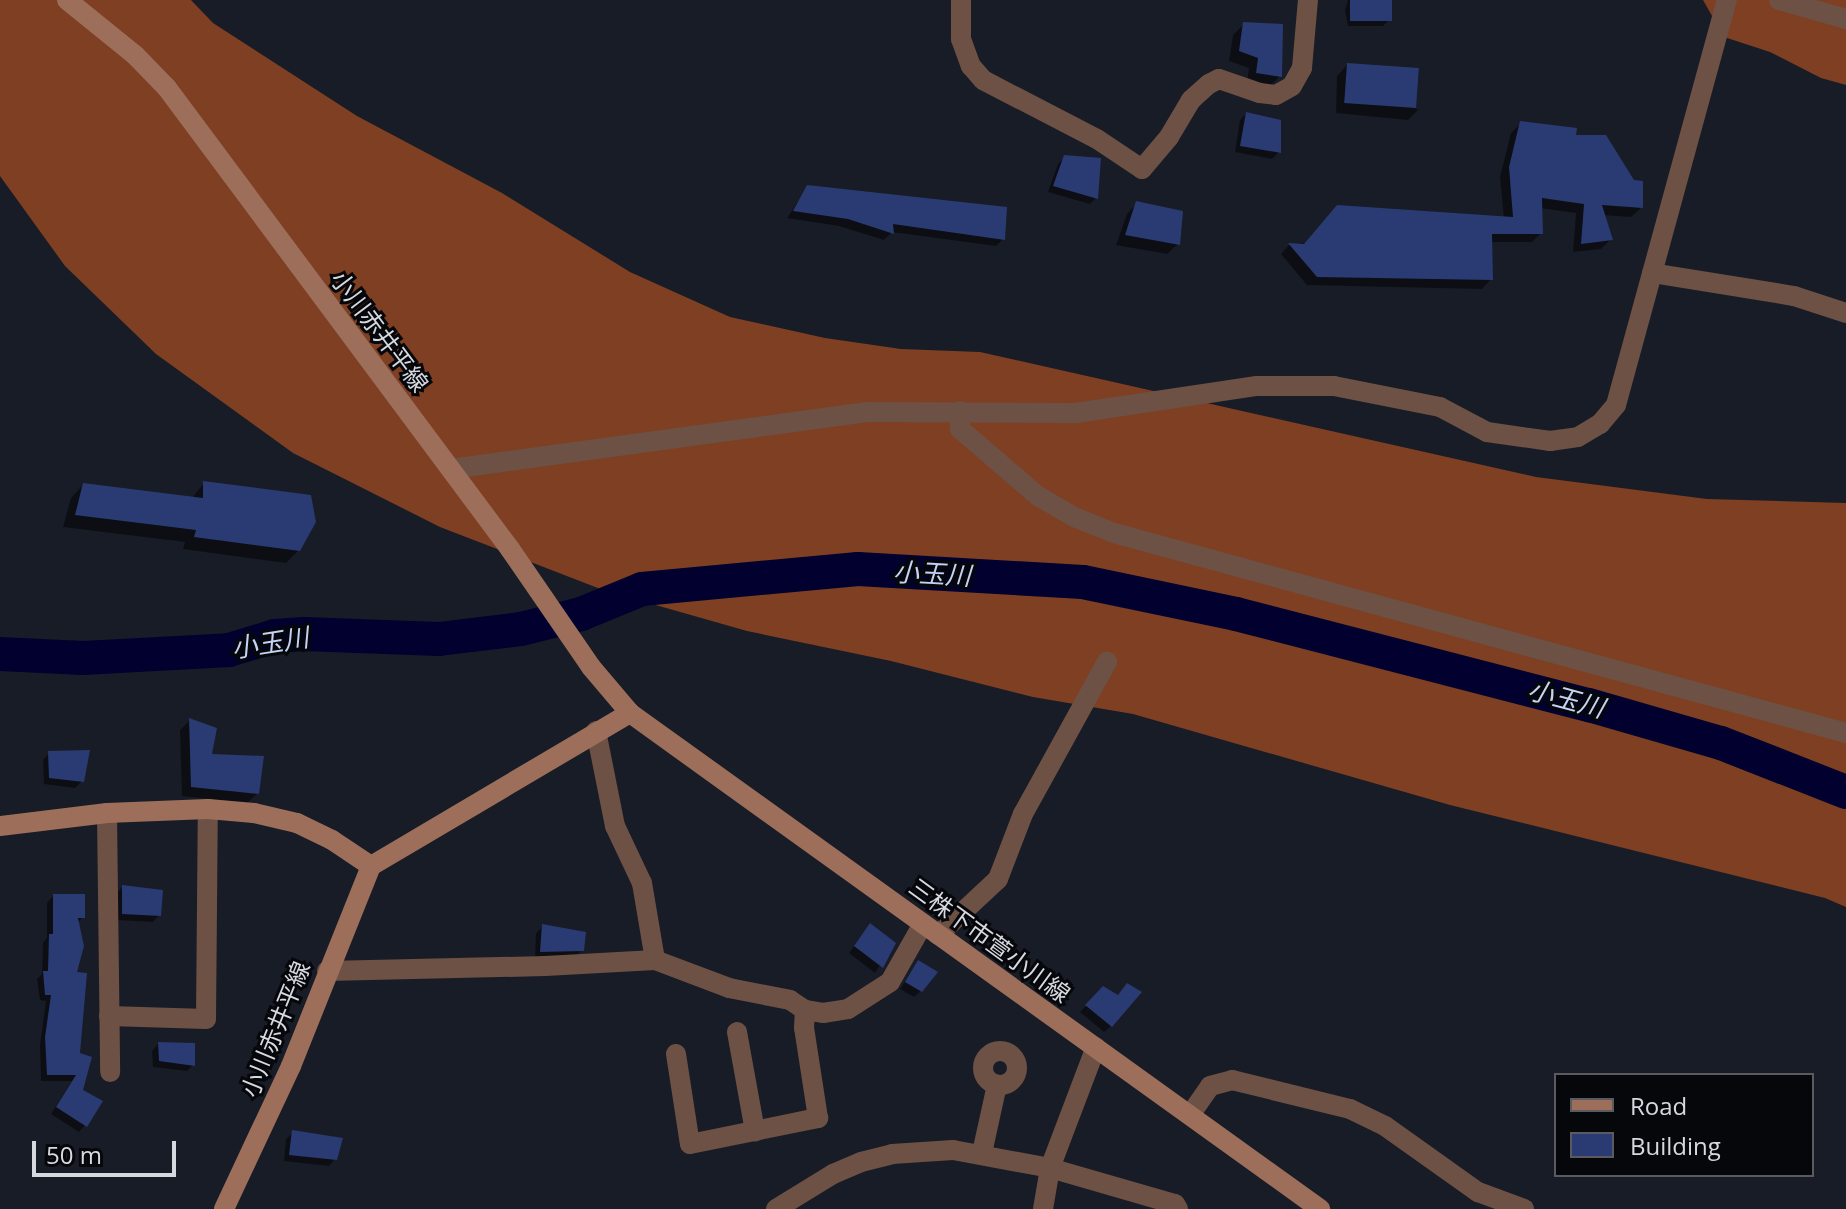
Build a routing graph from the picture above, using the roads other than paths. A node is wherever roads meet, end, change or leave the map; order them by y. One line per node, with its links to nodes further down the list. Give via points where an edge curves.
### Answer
1 (961, 0): 2 (street, via 961,39 983,80 1097,139 1142,169 1191,100 1209,84 1219,79 1276,95 1292,86 1302,68)
2 (1308, 0)
3 (1727, 0): 7 (street)
4 (1779, 0): 6 (street)
5 (79, 3): 10 (main road, 小川赤井平線, via 167,88)
6 (1846, 19)
7 (1652, 273): 8 (street, via 1794,296); 9 (street, via 1616,405 1600,424 1578,437 1550,441 1487,432 1440,407 1334,386 1257,386 1076,413)
8 (1846, 313)
9 (960, 411): 10 (street, via 867,412); 14 (street, via 960,429 1038,496 1114,533)
10 (451, 469): 12 (main road, 小川赤井平線, via 591,667)
11 (1107, 662): 19 (street, via 1023,814 998,879)
12 (630, 713): 13 (main road); 19 (main road, 三株下市萱小川線)
13 (596, 731): 18 (main road); 20 (street, via 615,826 642,883)
14 (1846, 733)
15 (208, 809): 16 (main road); 18 (main road, via 297,823); 23 (street, via 206,1019)
16 (107, 813): 17 (main road); 23 (street)
17 (0, 826)
18 (371, 866): 21 (main road, 小川赤井平線)
19 (930, 929): 22 (street, via 873,996 848,1009); 25 (main road, 三株下市萱小川線)
20 (655, 960): 21 (street); 22 (street, via 729,988 790,1000)
21 (327, 971): 34 (main road, 小川赤井平線, via 291,1066)
22 (805, 1010): 30 (street, via 818,1118)
23 (109, 1016): 27 (street)
24 (737, 1032): 30 (street)
25 (1096, 1047): 29 (main road, 三株下市萱小川線); 32 (street)
26 (676, 1054): 30 (street, via 690,1144)
27 (110, 1072)
28 (997, 1085): 31 (street)
29 (1190, 1115): 38 (main road, 三株下市萱小川線); 39 (street, via 1210,1086 1232,1080 1350,1109 1385,1126 1478,1192)
30 (755, 1131)
31 (982, 1153): 32 (street); 33 (street, via 892,1154 861,1162)
32 (1050, 1168): 36 (street); 37 (street)
33 (808, 1200): 35 (street)
34 (224, 1209)
35 (776, 1209)
36 (1043, 1209)
37 (1178, 1209)
38 (1320, 1209)
39 (1524, 1209)

